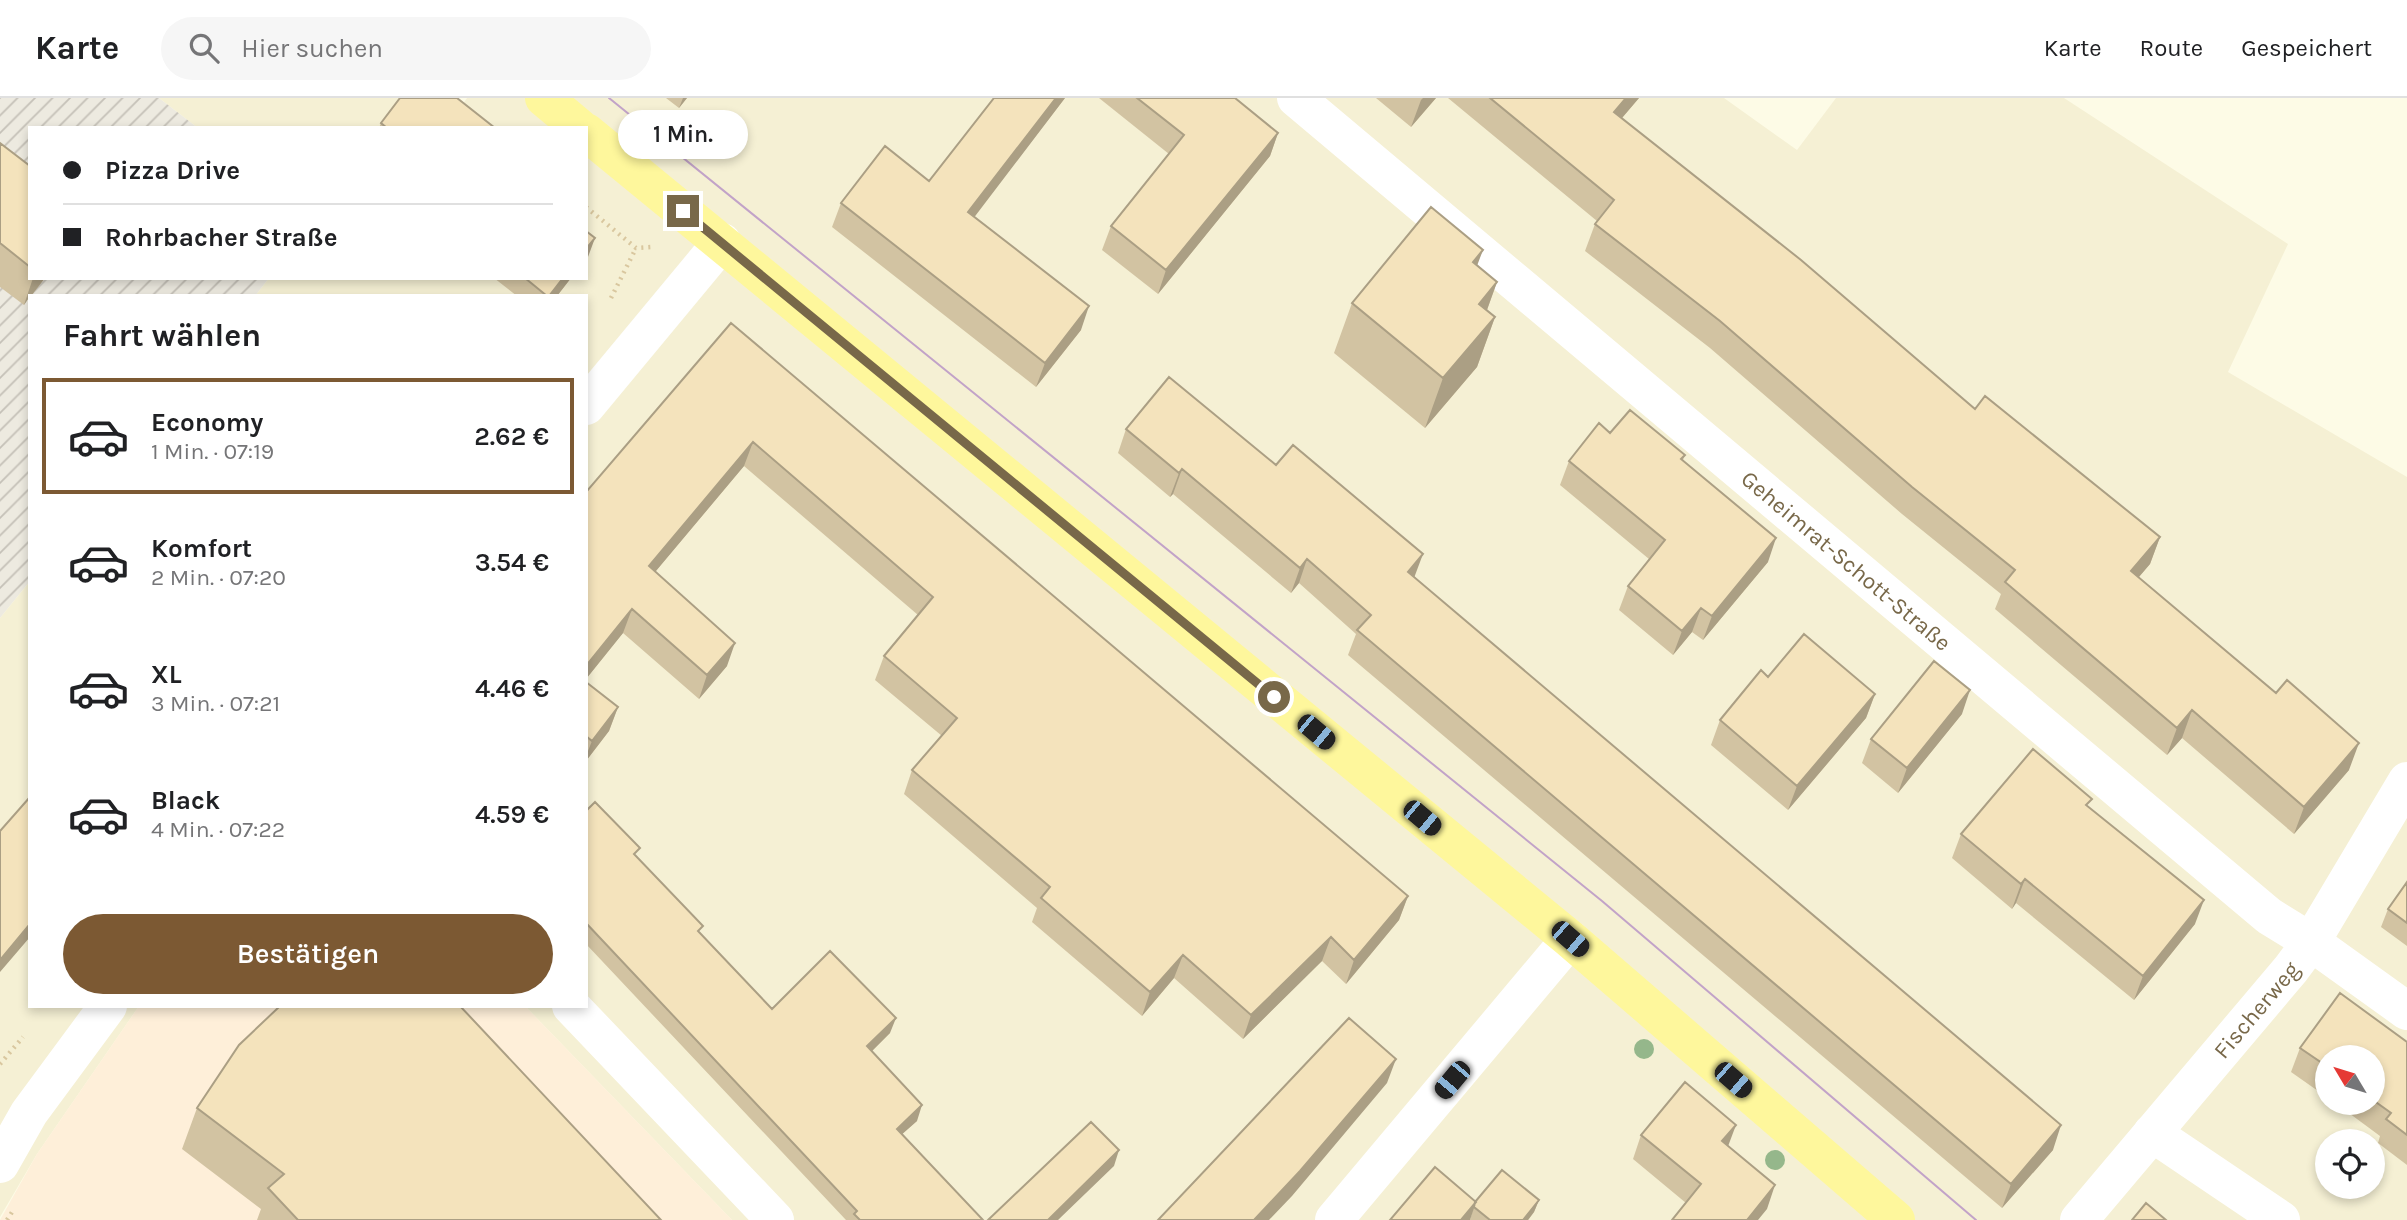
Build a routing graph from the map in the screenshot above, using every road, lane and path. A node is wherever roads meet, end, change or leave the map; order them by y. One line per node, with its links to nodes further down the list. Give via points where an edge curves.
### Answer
1 (544, 98): 3 (main road)
2 (1296, 98): 11 (street, Geheimrat-Schott-Straße, via 2269,916)
3 (578, 126)
4 (588, 134): 6 (main road)
5 (588, 209): 7 (path)
6 (722, 242): 8 (street); 10 (main road)
7 (636, 248)
8 (588, 404)
9 (2407, 781): 11 (street, Fischerweg)
10 (1570, 939): 18 (street); 19 (main road)
11 (2311, 942): 14 (street, Geheimrat-Schott-Straße); 15 (street, Fischerweg)
12 (107, 1008): 16 (street, via 24,1122)
13 (573, 1008): 17 (street)
14 (2407, 1011)
15 (2152, 1133): 20 (street, Fischerweg); 21 (street)
16 (0, 1164)
17 (775, 1220)
18 (1334, 1220)
19 (1896, 1220)
20 (2079, 1220)
21 (2281, 1220)

